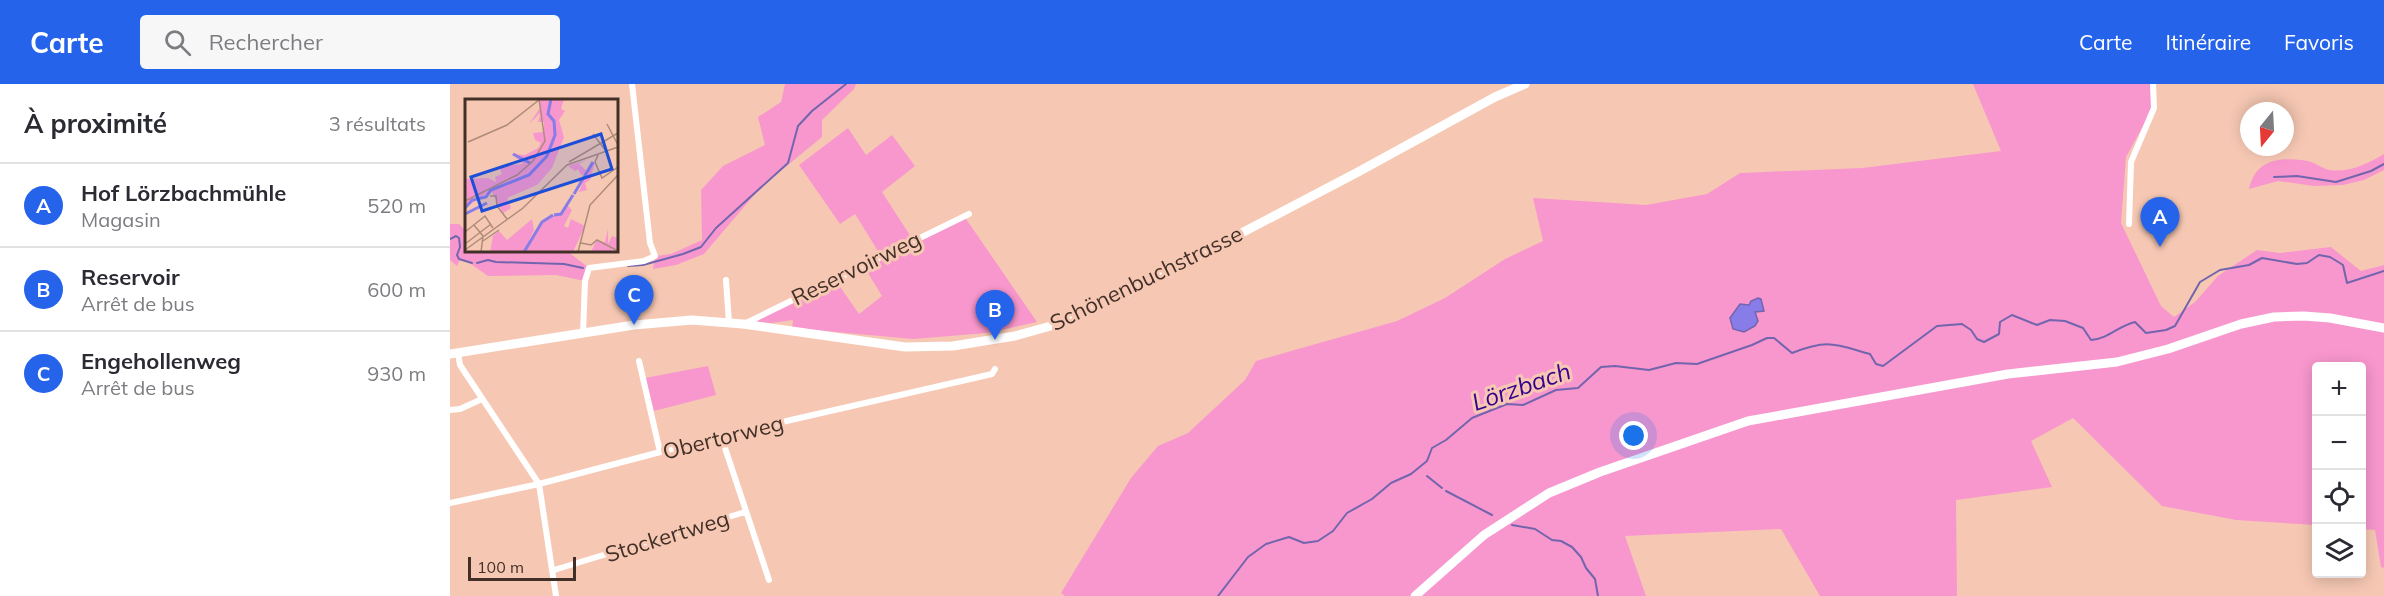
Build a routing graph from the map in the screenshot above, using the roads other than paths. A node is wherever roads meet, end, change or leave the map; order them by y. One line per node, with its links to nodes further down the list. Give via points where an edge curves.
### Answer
1 (632, 84): 10 (street, via 650,243 655,256 589,268)
2 (1526, 84): 8 (street, Schönenbuchstrasse, via 1123,295 1042,329 932,348 878,345)
3 (2153, 84): 5 (street, via 2154,108 2131,162)
4 (969, 214): 8 (street, Reservoirweg)
5 (2129, 224)
6 (726, 280): 7 (street)
7 (729, 323): 8 (street, Schönenbuchstrasse); 10 (street, Schönenbuchstrasse, via 658,322)
8 (743, 324)
9 (2384, 328): 24 (street, via 2330,318 2274,317 2117,362 1996,376 1748,422 1549,493 1484,535)
10 (583, 333): 11 (street, Schönenbuchstrasse)
11 (454, 353): 14 (street)
12 (639, 361): 17 (street)
13 (995, 369): 16 (street, Obertorweg, via 992,374)
14 (482, 399): 15 (street); 18 (street)
15 (450, 410)
16 (721, 436): 17 (street, Obertorweg); 20 (street)
17 (660, 452): 18 (street, Obertorweg)
18 (539, 484): 19 (street, Obertorweg); 21 (street)
19 (450, 503)
20 (745, 512): 21 (street, Stockertweg); 22 (street)
21 (554, 570): 23 (street)
22 (769, 580)
23 (556, 596)
24 (1415, 596)

